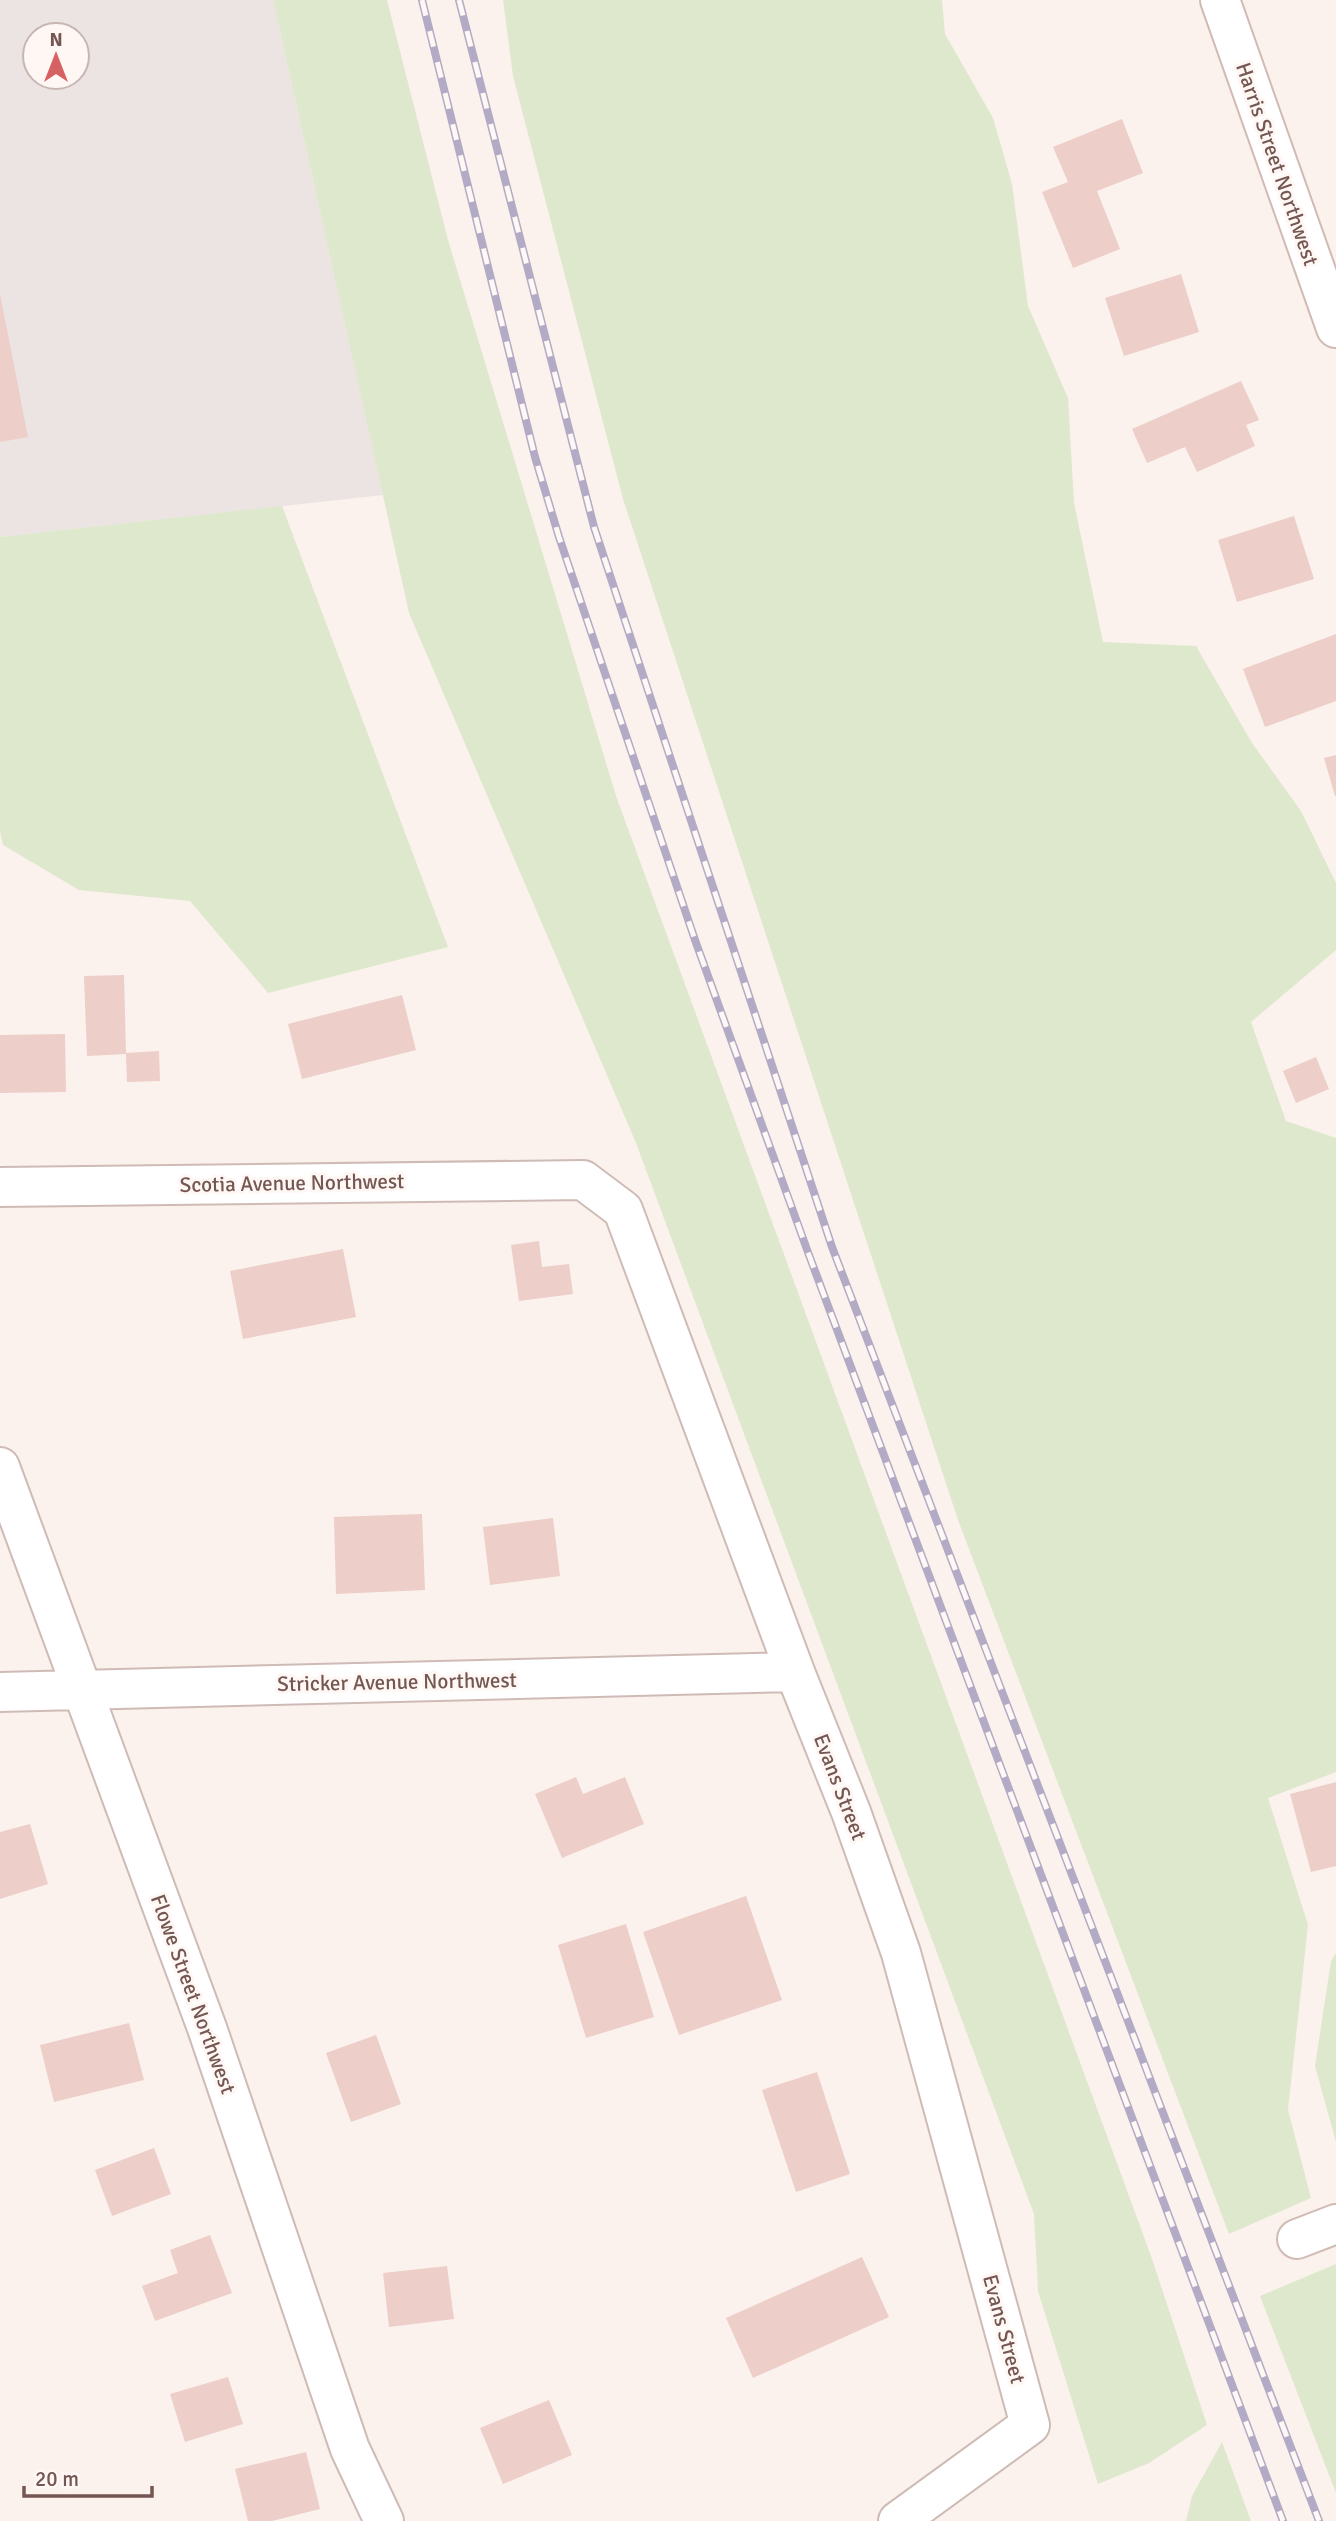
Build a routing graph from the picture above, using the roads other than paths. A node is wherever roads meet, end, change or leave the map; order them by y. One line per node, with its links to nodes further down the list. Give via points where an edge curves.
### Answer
1 (1220, 0): 2 (street, Harris Street Northwest)
2 (1336, 328)
3 (583, 1180): 4 (street, Scotia Avenue Northwest); 6 (street, Evans Street, via 623,1210)
4 (0, 1187)
5 (0, 1467): 7 (street, Flowe Street Northwest)
6 (795, 1672): 7 (street, Stricker Avenue Northwest); 12 (street, Evans Street, via 901,1954 1030,2425)
7 (82, 1690): 8 (street, Stricker Avenue Northwest); 11 (street, Flowe Street Northwest, via 207,2028 351,2449)
8 (0, 1692)
9 (1336, 2224): 10 (street)
10 (1297, 2239)
11 (384, 2521)
12 (898, 2521)

